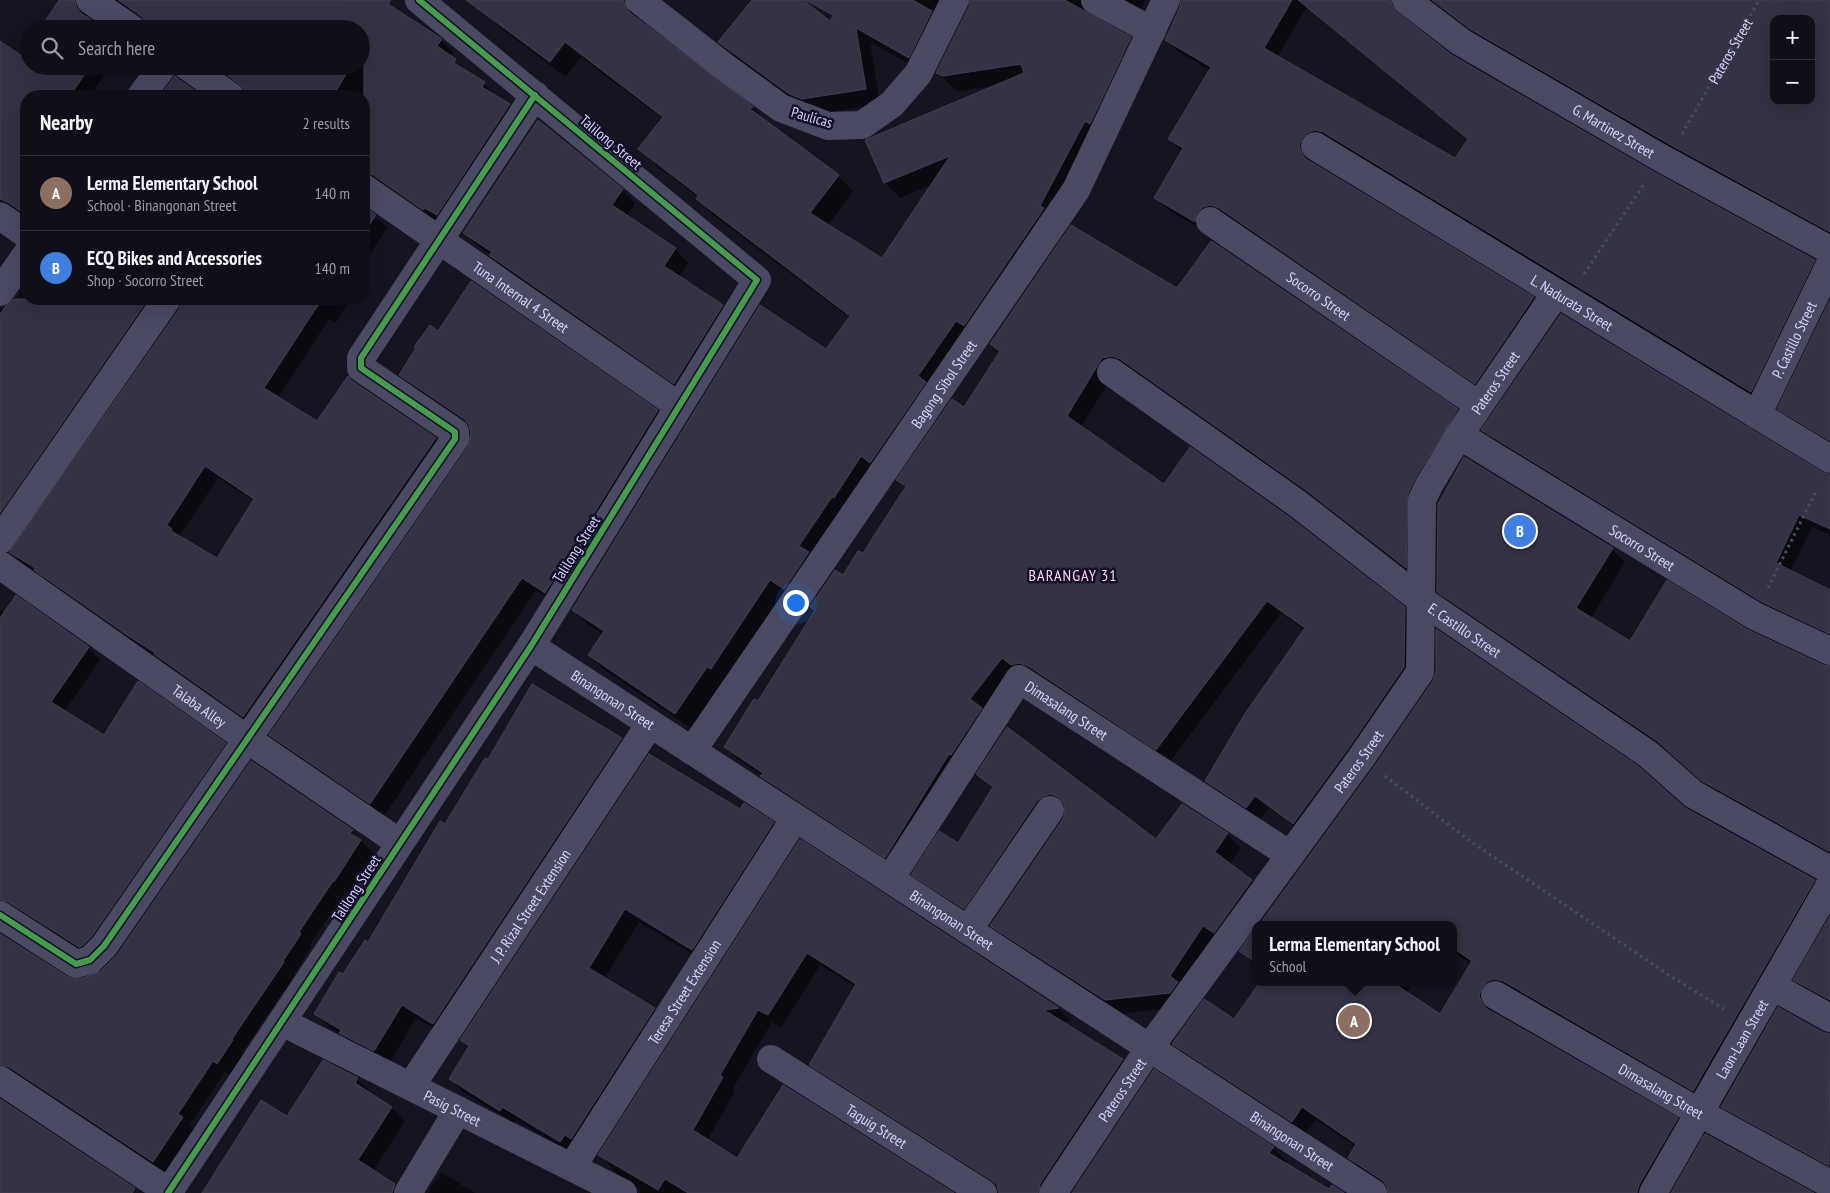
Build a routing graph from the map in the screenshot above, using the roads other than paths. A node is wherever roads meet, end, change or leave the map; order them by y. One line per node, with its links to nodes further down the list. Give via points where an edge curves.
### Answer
1 (90, 0): 8 (street)
2 (419, 0): 14 (street, Talilong Street)
3 (639, 0): 4 (street, Paulicas, via 781,108 828,126 862,125 892,104 918,74)
4 (955, 0)
5 (1095, 0): 9 (street)
6 (1166, 0): 9 (street, Bagong Sibol Street)
7 (1406, 0): 21 (street, G. Martinez Street, via 1461,42 1661,158)
8 (119, 20)
9 (1152, 31): 40 (street, Bagong Sibol Street, via 1076,190)
10 (156, 75): 12 (street)
11 (200, 75): 13 (street)
12 (145, 90)
13 (221, 90)
14 (535, 95): 20 (street); 29 (street, Talilong Street, via 757,280)
15 (1315, 146): 25 (street, L. Nadurata Street)
16 (370, 192): 20 (street, Tuna Internal 4 Street)
17 (0, 216): 19 (street)
18 (1210, 221): 28 (street, Socorro Street)
19 (20, 230)
20 (439, 240): 29 (street, Tuna Internal 4 Street); 39 (street, via 361,358 361,368 455,432 455,439)
21 (1830, 250)
22 (20, 264): 24 (street)
23 (1830, 264): 30 (street, P. Castillo Street)
24 (0, 292)
25 (1561, 296): 28 (street, Pateros Street); 30 (street, L. Nadurata Street)
26 (163, 305): 33 (street)
27 (1111, 372): 35 (street, E. Castillo Street, via 1298,504)
28 (1479, 405): 31 (street, Pateros Street)
29 (679, 406): 36 (street, Talilong Street)
30 (1757, 415): 32 (street, L. Nadurata Street)
31 (1459, 435): 35 (street, Pateros Street, via 1422,500); 37 (street, Socorro Street, via 1755,616)
32 (1830, 459)
33 (0, 540)
34 (0, 565): 39 (street, Talaba Alley)
35 (1421, 600): 44 (street, Pateros Street, via 1420,672); 45 (street, E. Castillo Street, via 1648,754 1692,794)
36 (531, 646): 38 (street, Binangonan Street); 43 (street, Talilong Street)
37 (1830, 651)
38 (650, 724): 40 (street, Binangonan Street); 57 (street, J. P. Rizal Street Extension)
39 (248, 739): 43 (street, Talaba Alley); 48 (street, via 104,946 90,960 76,964)
40 (692, 750): 42 (street, Binangonan Street)
41 (1050, 810): 49 (street)
42 (795, 818): 46 (street, Binangonan Street); 60 (street, Teresa Street Extension)
43 (400, 843): 53 (street, Talilong Street)
44 (1290, 855): 46 (street, Dimasalang Street, via 1019,679); 54 (street, Pateros Street)
45 (1830, 870)
46 (890, 879): 49 (street, Binangonan Street)
47 (1830, 885): 50 (street, Laon-Laan Street)
48 (0, 915)
49 (968, 930): 54 (street, Binangonan Street)
50 (1772, 986): 52 (street); 59 (street, Laon-Laan Street)
51 (1495, 995): 59 (street, Dimasalang Street)
52 (1830, 1018)
53 (282, 1022): 57 (street, Pasig Street); 62 (street, Talilong Street)
54 (1150, 1047): 66 (street, Pateros Street); 67 (street, Binangonan Street)
55 (771, 1059): 65 (street, Taguig Street)
56 (0, 1080): 62 (street)
57 (411, 1086): 58 (street, Pasig Street)
58 (458, 1110): 60 (street, Pasig Street); 63 (street)
59 (1700, 1113): 61 (street, Dimasalang Street); 68 (street, Laon-Laan Street)
60 (572, 1167): 64 (street, Pasig Street)
61 (1830, 1184)
62 (169, 1192)
63 (408, 1193)
64 (623, 1193)
65 (983, 1193)
66 (1053, 1193)
67 (1374, 1193)
68 (1653, 1193)

